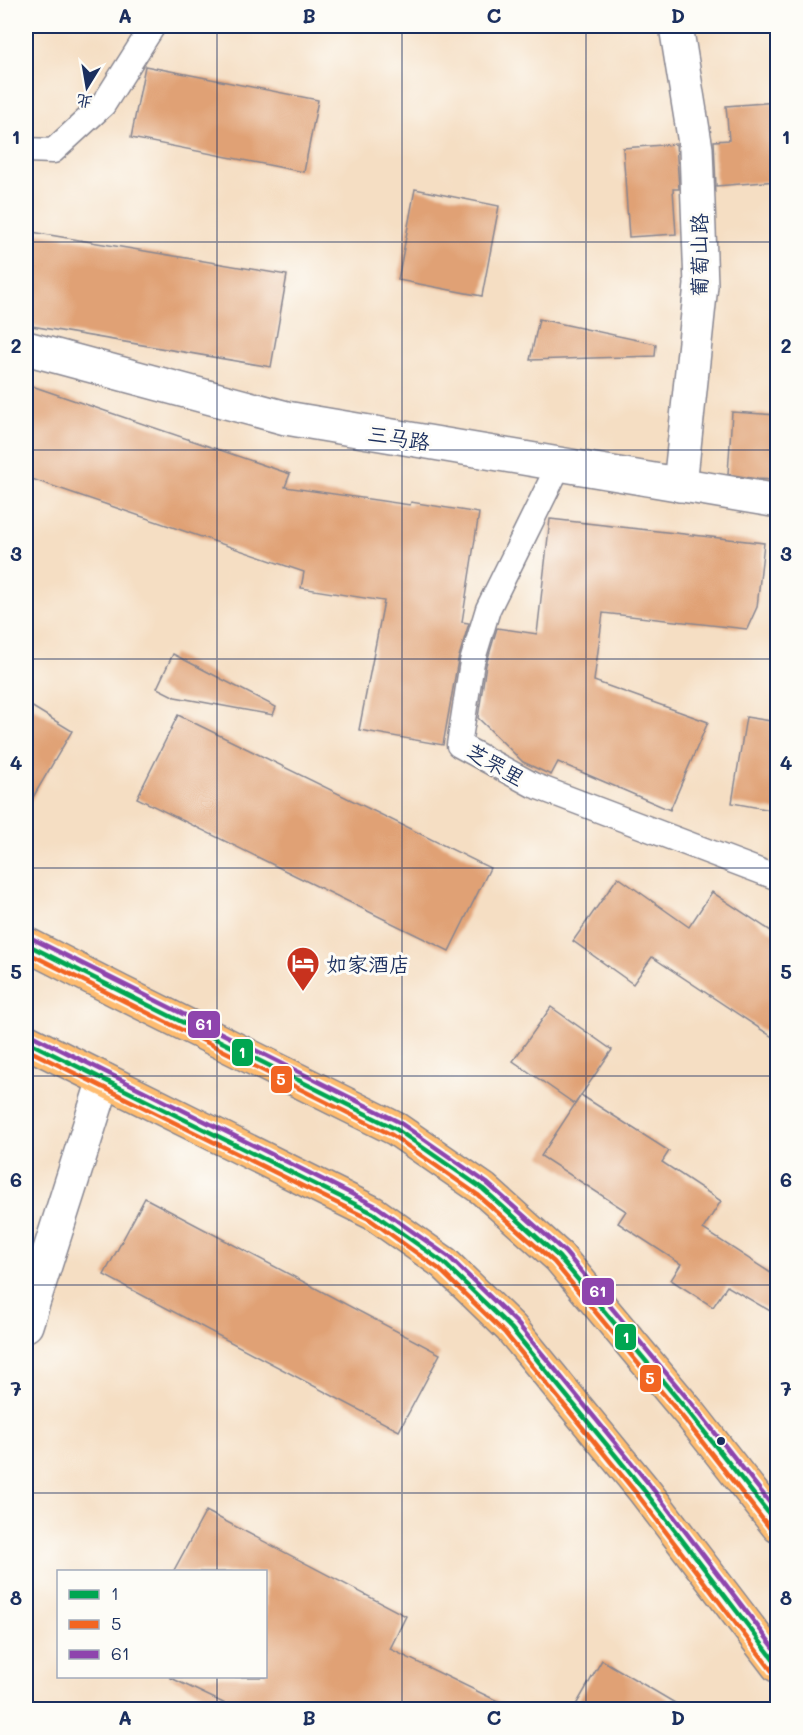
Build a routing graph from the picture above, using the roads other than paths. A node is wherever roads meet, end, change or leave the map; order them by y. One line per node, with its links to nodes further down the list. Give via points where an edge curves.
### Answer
1 (153, 26): 3 (lane, via 103,105 53,151)
2 (676, 26): 6 (street, 葡萄山路, via 696,149 701,285)
3 (26, 150)
4 (26, 348): 5 (street, 三马路, via 286,418)
5 (560, 464): 6 (street, 三马路); 8 (lane, 芝罘里, via 488,609 472,662 459,745 533,785)
6 (680, 485): 7 (street, 三马路)
7 (777, 501)
8 (777, 878)
9 (26, 944): 13 (main road, via 396,1129 483,1189 559,1257 691,1415)
10 (26, 1041): 11 (main road)
11 (104, 1080): 12 (street); 14 (main road, via 373,1213 444,1263 518,1337 643,1489)
12 (26, 1324)
13 (777, 1526)
14 (777, 1666)

